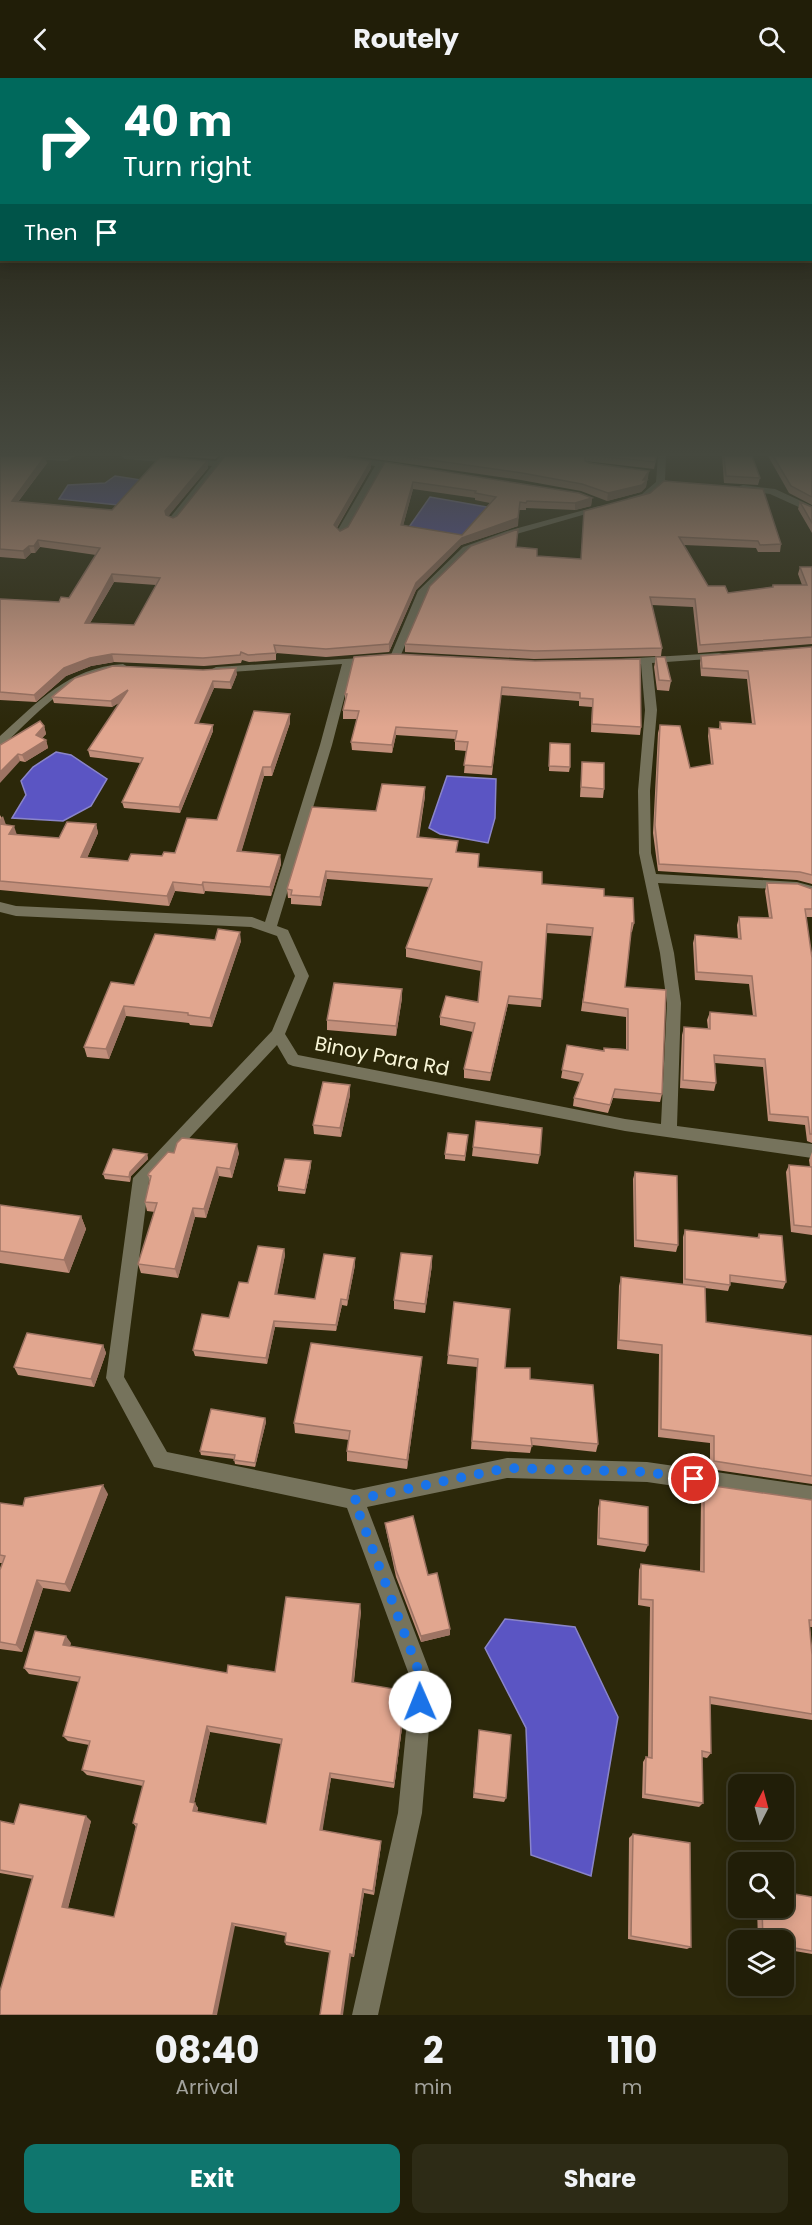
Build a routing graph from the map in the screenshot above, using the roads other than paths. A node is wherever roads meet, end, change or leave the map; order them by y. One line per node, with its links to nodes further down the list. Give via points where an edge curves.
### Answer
1 (473, 546): 3 (street, via 423,591 400,657)
2 (728, 655): 4 (street)
3 (348, 662): 7 (street); 12 (street)
4 (646, 662): 5 (street); 9 (street, via 651,710 644,822)
5 (612, 663)
6 (136, 668): 8 (street, via 92,671 71,680)
7 (204, 670)
8 (0, 742)
9 (651, 878): 10 (street, via 797,886); 14 (street, via 674,1004)
10 (812, 891)
11 (0, 907): 12 (street, via 15,911 252,922)
12 (270, 928): 13 (street, via 283,933 302,976)
13 (278, 1034): 14 (street, Binoy Para Rd, via 293,1060); 17 (street, via 141,1178 115,1378 161,1460)
14 (669, 1131): 15 (street, Binoy Para Rd)
15 (812, 1151)
16 (812, 1496): 17 (street, via 647,1472 507,1468)
17 (354, 1500): 18 (street, via 422,1680 410,1813)
18 (365, 2015)

